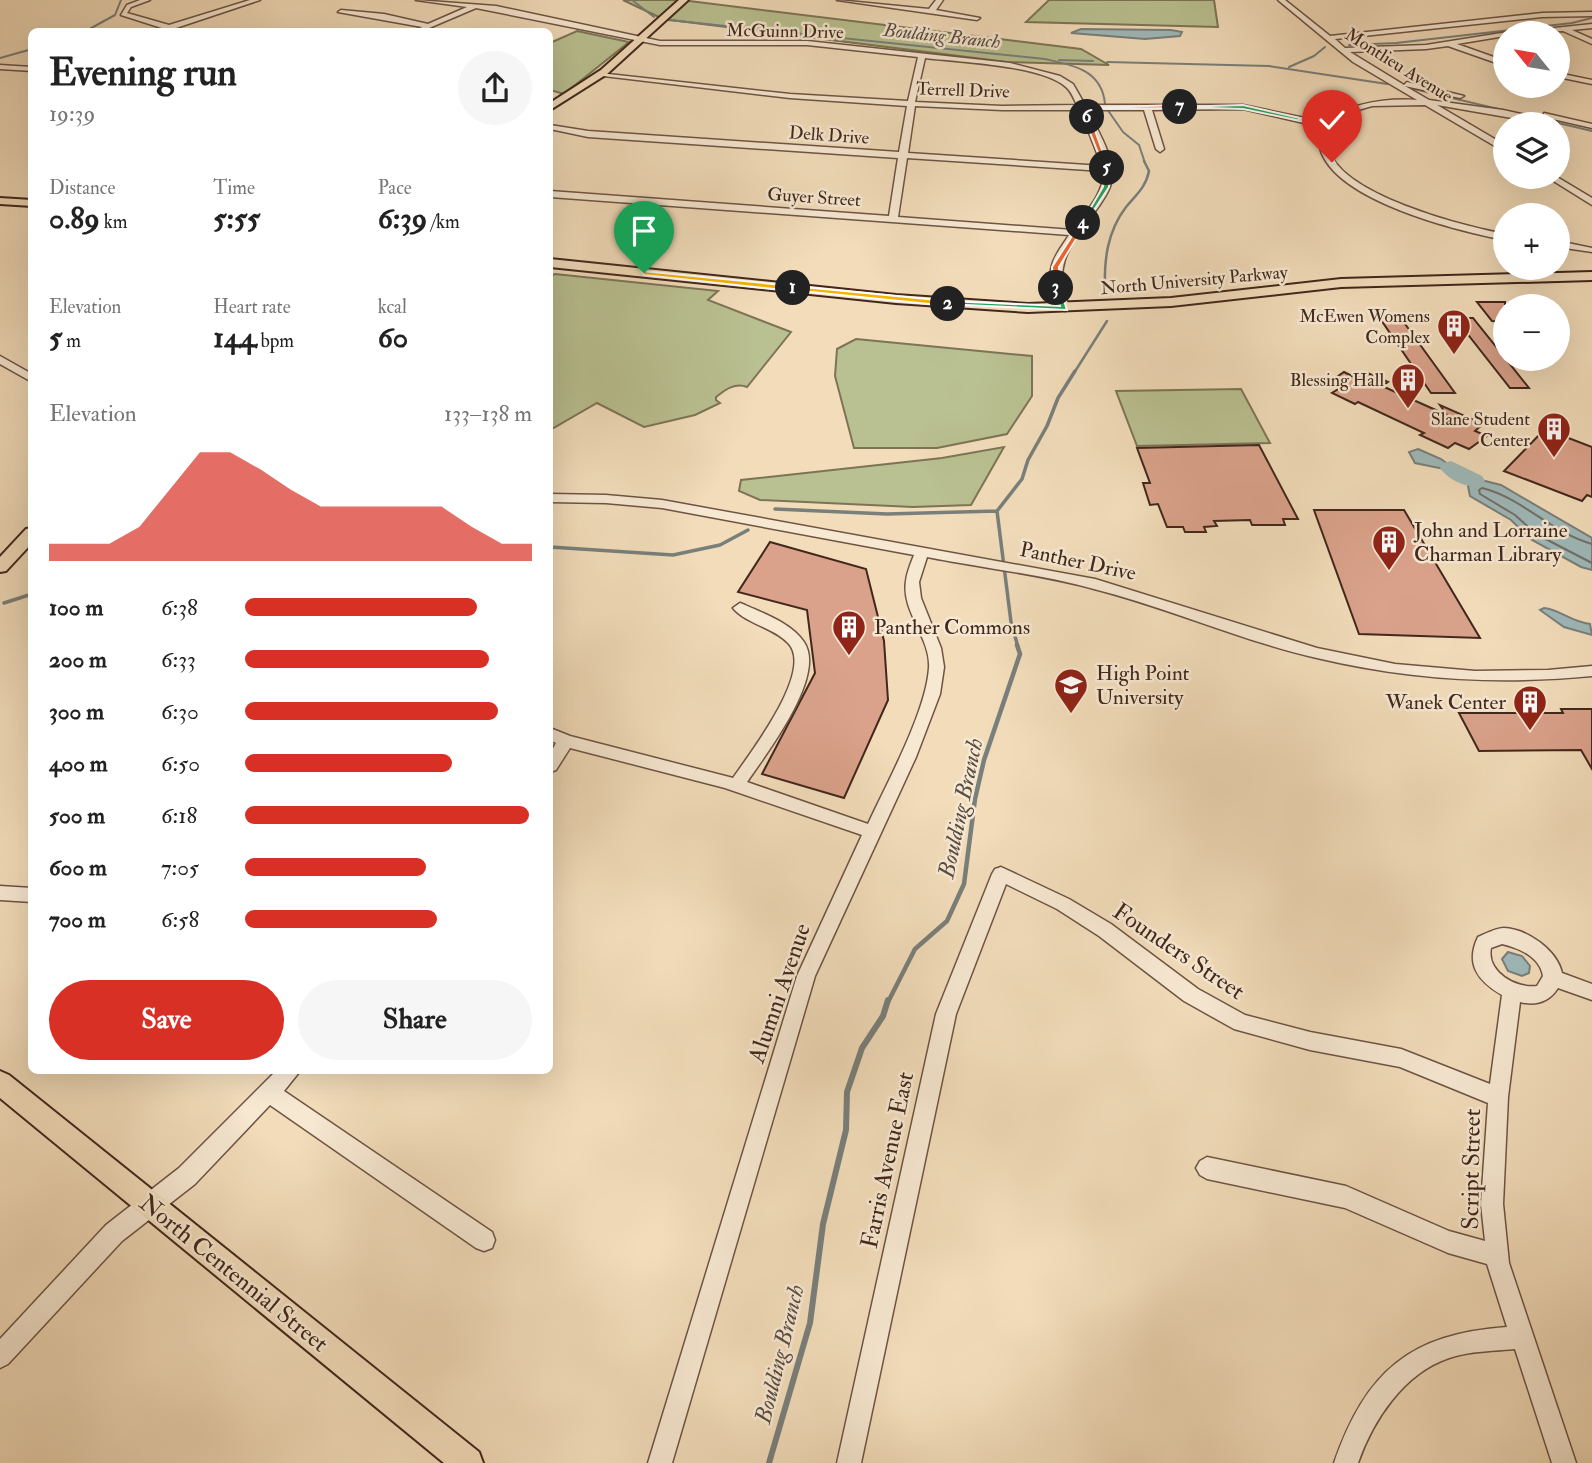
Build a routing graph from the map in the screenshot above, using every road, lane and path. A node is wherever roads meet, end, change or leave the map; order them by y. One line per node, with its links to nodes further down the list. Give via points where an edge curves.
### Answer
1 (147, 0): 15 (street, via 129,6 123,14)
2 (257, 0): 15 (street)
3 (419, 0): 8 (street, McGuinn Drive)
4 (684, 0): 21 (main road)
5 (840, 0): 9 (street)
6 (940, 0): 9 (street)
7 (1281, 0): 20 (street, Montlieu Avenue)
8 (479, 5): 13 (street); 21 (street, McGuinn Drive)
9 (931, 11): 12 (street)
10 (341, 12): 13 (street)
11 (1592, 14): 20 (street, via 1542,15)
12 (976, 18)
13 (429, 26): 16 (street)
14 (1592, 26): 17 (street)
15 (168, 28)
16 (425, 28)
17 (1570, 28)
18 (1570, 32): 22 (street)
19 (1493, 36): 23 (street)
20 (1327, 38): 24 (street, Montlieu Avenue)
21 (640, 40): 25 (street, McGuinn Drive, via 692,45 807,43); 29 (main road)
22 (1592, 42)
23 (1447, 43): 24 (street); 26 (street)
24 (1344, 50): 31 (street, Montlieu Avenue)
25 (922, 55): 34 (street); 37 (street, McGuinn Drive, via 1041,72 1070,86)
26 (1493, 60)
27 (0, 67): 28 (street)
28 (28, 69)
29 (599, 75): 34 (street, Terrell Drive); 35 (main road)
30 (1570, 77): 32 (street)
31 (1388, 80): 33 (street, Montlieu Avenue); 40 (street)
32 (1592, 82)
33 (1427, 101): 38 (street); 39 (street, via 1360,107 1338,114); 44 (street, Montlieu Avenue)
34 (912, 104): 37 (street, Terrell Drive); 46 (street)
35 (553, 105)
36 (1147, 107): 37 (street, Terrell Drive); 39 (street, Terrell Drive, via 1243,107); 45 (street)
37 (1083, 108): 47 (street, McGuinn Drive)
38 (1498, 112)
39 (1325, 125): 57 (street, via 1322,142 1332,162 1376,196 1440,223)
40 (1592, 126)
41 (553, 128): 46 (street, Delk Drive, via 588,134)
42 (1570, 129): 43 (street)
43 (1592, 135)
44 (1493, 142)
45 (1160, 149)
46 (905, 156): 47 (street, Delk Drive); 55 (street)
47 (1107, 169): 56 (street, via 1106,187)
48 (1570, 189): 51 (street)
49 (553, 194): 55 (street, Guyer Street)
50 (0, 201): 52 (main road)
51 (1592, 202)
52 (28, 203)
53 (0, 209): 54 (main road)
54 (28, 210)
55 (893, 219): 56 (street, Guyer Street)
56 (1076, 233): 62 (street, via 1056,267 1057,290)
57 (1493, 234)
58 (1570, 246): 59 (street)
59 (1590, 250)
60 (553, 263): 62 (main road, North University Parkway, via 986,307)
61 (1592, 276): 62 (main road, North University Parkway, via 1341,283 1171,302)
62 (1065, 308)
63 (0, 359): 64 (street)
64 (28, 376)
65 (553, 498): 67 (street, Panther Drive, via 662,504)
66 (28, 537): 68 (main road)
67 (922, 551): 70 (street, Panther Drive, via 1115,588 1316,653 1395,669 1475,676); 75 (street, Alumni Avenue, via 912,582 914,598 937,667 925,715)
68 (0, 568)
69 (740, 608): 74 (street, via 784,630 801,648 804,665 799,684)
70 (1592, 671)
71 (553, 735): 72 (street)
72 (566, 741): 73 (street); 74 (street)
73 (553, 761)
74 (737, 785): 75 (street)
75 (872, 832): 93 (street, Alumni Avenue, via 806,976)
76 (1000, 874): 85 (street, Founders Street, via 1063,904 1191,995 1241,1023 1401,1058); 94 (street, Farris Avenue East, via 946,1014)
77 (0, 893): 78 (street)
78 (28, 897)
79 (1552, 978): 80 (street, via 1543,992 1524,995); 80 (street, via 1546,960 1526,943 1492,938 1484,943 1480,959 1491,977); 81 (street)
80 (1512, 991): 85 (street, Script Street)
81 (1592, 992)
82 (287, 1074): 84 (street)
83 (0, 1083): 87 (main road, North Centennial Street)
84 (268, 1092): 87 (street, via 187,1176); 88 (street)
85 (1498, 1097): 89 (street, Script Street, via 1492,1204)
86 (1207, 1168): 89 (street, via 1346,1197 1448,1242)
87 (150, 1204): 91 (street, via 113,1233); 92 (main road, North Centennial Street)
88 (484, 1240)
89 (1497, 1256): 90 (street, Script Street)
90 (1522, 1337): 95 (street, via 1441,1348 1399,1374 1366,1415); 96 (street, Script Street)
91 (0, 1356)
92 (468, 1463)
93 (660, 1463)
94 (849, 1463)
95 (1346, 1463)
96 (1564, 1463)

